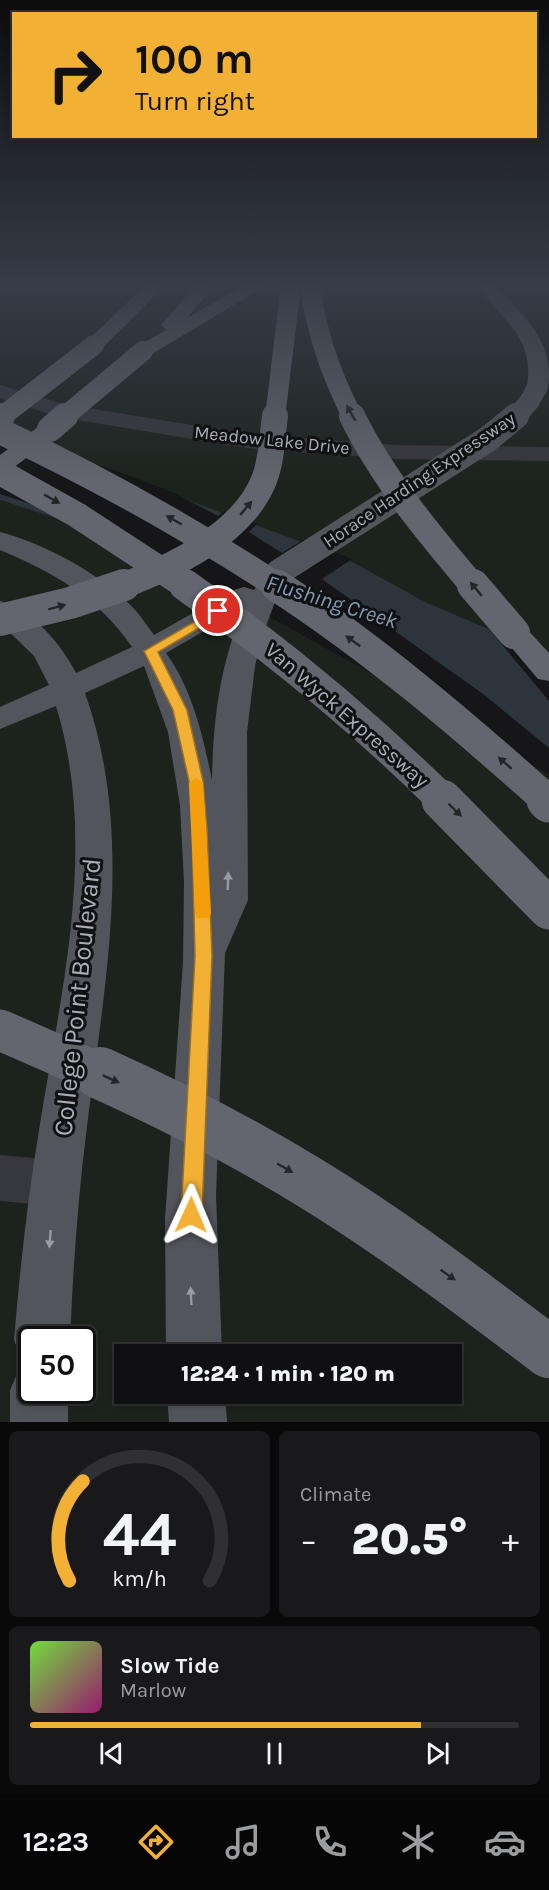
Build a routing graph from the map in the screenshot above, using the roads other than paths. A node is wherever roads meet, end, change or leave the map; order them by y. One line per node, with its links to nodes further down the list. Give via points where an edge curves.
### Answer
1 (87, 350): 7 (highway, bridge)
2 (283, 350): 15 (highway, one-way to 2, bridge, via 60,606 140,578 209,542 241,514 255,497 268,466)
3 (323, 350): 17 (highway, one-way to 3, bridge, via 452,561 405,499 343,398)
4 (536, 350): 13 (main road, Horace Harding Expressway, bridge, via 540,360 538,386 526,407 495,434 279,572 264,593)
5 (143, 351): 10 (highway, bridge, via 96,393)
6 (0, 391): 9 (street, Meadow Lake Drive, via 59,410 247,441 397,452)
7 (0, 418)
8 (0, 431): 20 (highway, one-way to 8, bridge, via 383,662 260,575 119,489)
9 (549, 454)
10 (0, 466)
11 (0, 472): 21 (highway, Van Wyck Expressway, one-way to 21, bridge, via 129,546 320,688 457,812)
12 (0, 540): 16 (main road, via 53,563 84,584 128,618)
13 (245, 607): 16 (main road); 22 (main road, one-way to 13, via 228,901 231,703)
14 (0, 610): 18 (main road, College Point Boulevard, via 51,656)
15 (0, 620)
16 (151, 651): 18 (main road); 22 (main road, via 180,710 196,781)
17 (549, 672)
18 (68, 691): 19 (main road); 25 (main road, College Point Boulevard, via 87,759 94,881)
19 (0, 719)
20 (549, 802)
21 (549, 909)
22 (204, 956): 27 (main road, one-way to 22, via 192,1175)
23 (0, 1030): 28 (highway, one-way to 28, bridge, via 165,1103 306,1180 466,1288)
24 (0, 1178): 25 (street)
25 (55, 1183): 26 (main road, College Point Boulevard, one-way to 26)
26 (43, 1326)
27 (193, 1344)
28 (549, 1352)
29 (39, 1404): 31 (main road)
30 (197, 1404): 32 (main road)
31 (39, 1422)
32 (198, 1422)

